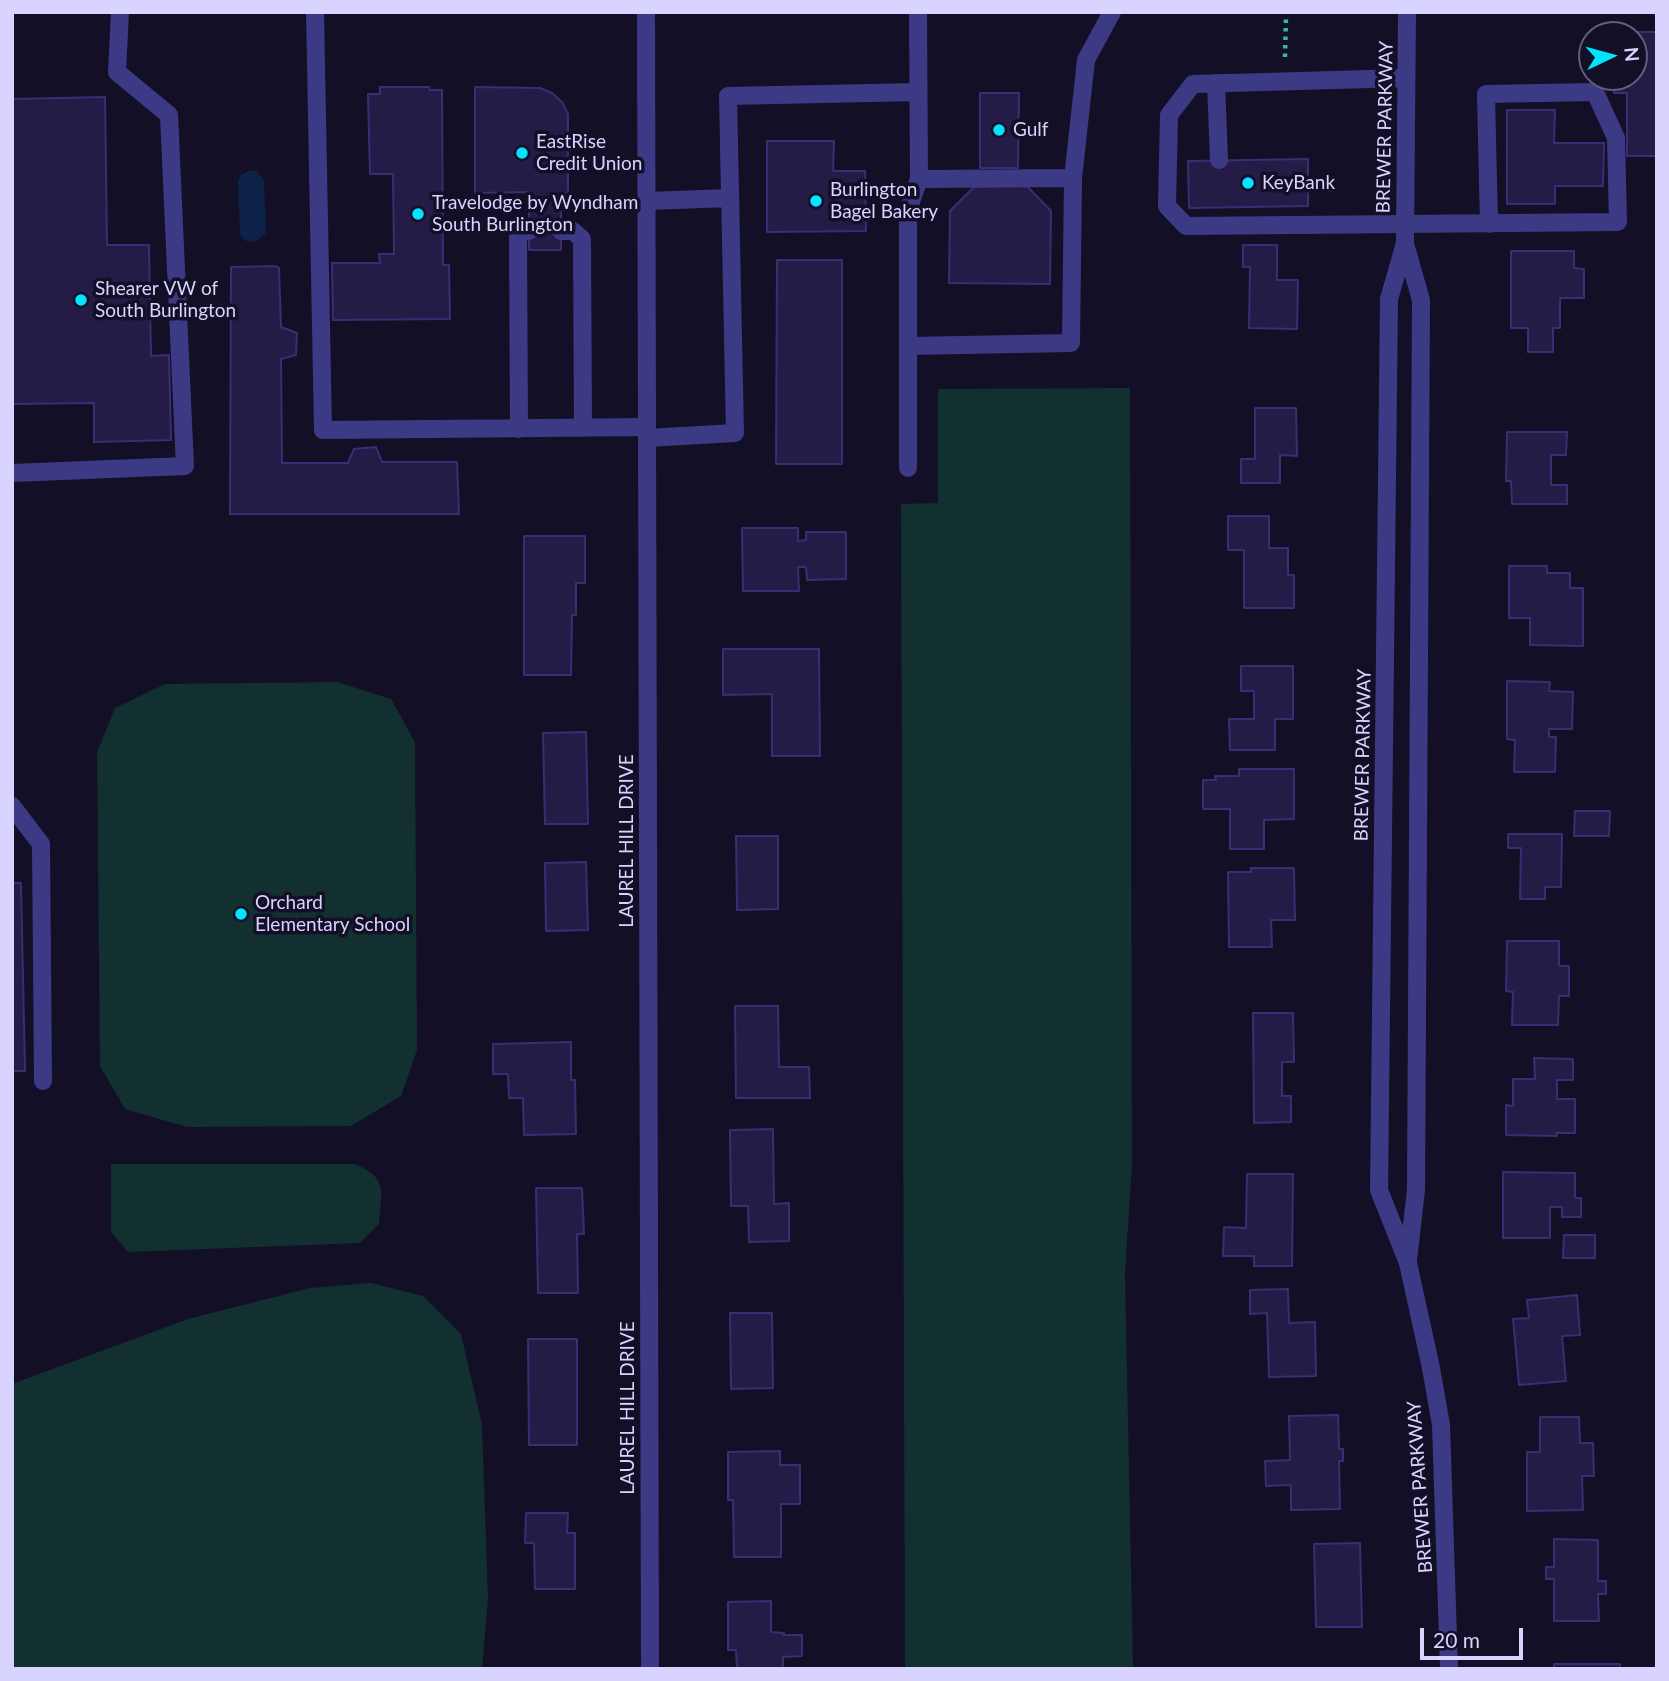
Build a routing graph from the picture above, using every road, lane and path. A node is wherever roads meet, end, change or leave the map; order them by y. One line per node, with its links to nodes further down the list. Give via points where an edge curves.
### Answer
1 (120, 12): 28 (street, via 117,72 169,116 185,466)
2 (315, 12): 25 (street, via 323,429)
3 (646, 12): 16 (street, LAUREL HILL DRIVE)
4 (918, 12): 11 (street)
5 (1112, 12): 13 (street, via 1086,60)
6 (1407, 12): 8 (street, BREWER PARKWAY)
7 (1286, 16): 9 (path)
8 (1406, 78): 9 (street); 22 (street, BREWER PARKWAY)
9 (1285, 81): 10 (street)
10 (1216, 83): 12 (street); 19 (street, via 1193,84 1169,115 1167,206 1186,226)
11 (918, 92): 14 (street); 15 (street, via 728,96)
12 (1219, 160)
13 (1073, 178): 14 (street); 23 (street, via 1071,343)
14 (919, 179): 23 (street, via 908,210)
15 (730, 198): 16 (street); 26 (street, via 735,433)
16 (647, 201): 26 (street, LAUREL HILL DRIVE)
17 (1221, 207): 19 (street)
18 (1489, 223): 18 (street, via 1619,222 1616,138 1595,92 1486,94); 22 (street)
19 (1221, 226): 22 (street)
20 (529, 231): 25 (street, via 518,236)
21 (561, 231): 24 (street, via 573,231 582,239)
22 (1405, 234): 31 (street, BREWER PARKWAY, via 1421,300 1416,1190); 31 (street, BREWER PARKWAY, via 1389,299 1378,1189)
23 (908, 346): 27 (street)
24 (583, 428): 25 (street); 26 (street)
25 (519, 429)
26 (647, 433): 32 (street, LAUREL HILL DRIVE)
27 (908, 468)
28 (12, 473)
29 (12, 806): 30 (street, via 41,844)
30 (43, 1081)
31 (1408, 1264): 33 (street, BREWER PARKWAY, via 1441,1425)
32 (650, 1669)
33 (1450, 1669)

